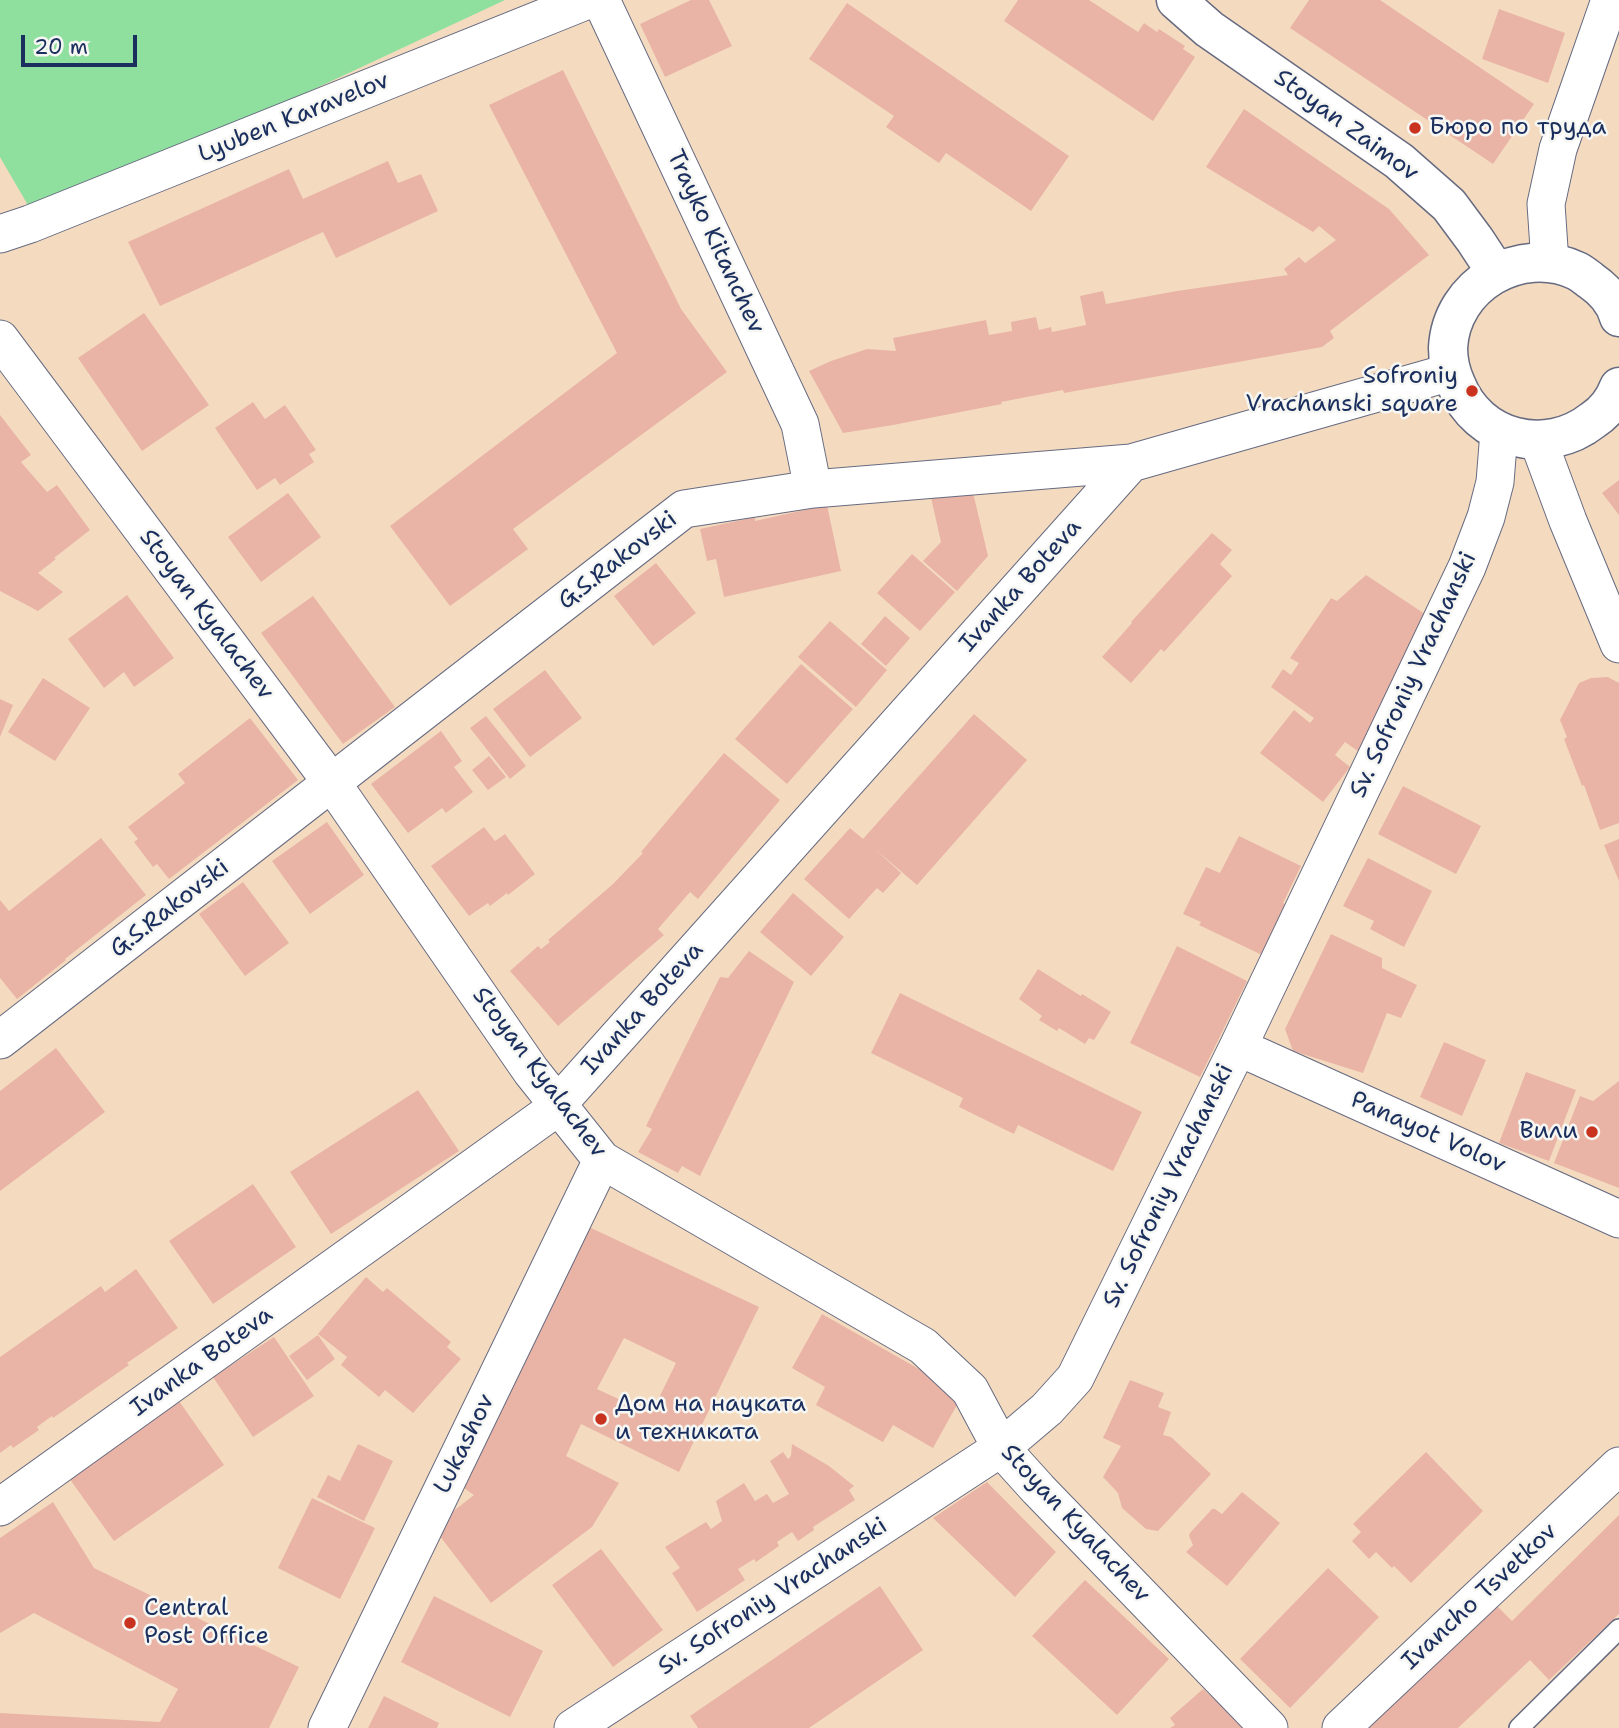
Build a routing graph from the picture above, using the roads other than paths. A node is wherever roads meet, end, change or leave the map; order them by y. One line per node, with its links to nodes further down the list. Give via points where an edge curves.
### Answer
1 (589, 0): 5 (street, Lyuben Karavelov)
2 (601, 0): 15 (street, Trayko Kitanchev, via 800,424)
3 (1176, 0): 7 (street, Stoyan Zaimov, via 1209,29 1399,161 1449,205)
4 (1610, 0): 6 (street, via 1558,149 1546,204)
5 (0, 234)
6 (1549, 263): 7 (street, via 1531,262); 8 (street, via 1577,271 1600,287)
7 (1496, 272): 10 (street, via 1462,304 1452,326)
8 (1619, 317)
9 (0, 339): 17 (street, Stoyan Kyalachev)
10 (1451, 372): 12 (street, via 1477,417); 14 (street, G.S.Rakovski)
11 (1619, 387): 13 (street, via 1602,414 1583,428 1561,438)
12 (1499, 432): 13 (street); 19 (street, Sv. Sofroniy Vrachanski, via 1495,482 1467,567)
13 (1538, 440): 16 (street)
14 (1131, 463): 15 (street, G.S.Rakovski); 20 (street, Ivanka Boteva)
15 (813, 489): 17 (street, G.S.Rakovski, via 684,509)
16 (1619, 644)
17 (332, 783): 18 (street, G.S.Rakovski); 20 (street, Stoyan Kyalachev)
18 (0, 1040)
19 (1238, 1047): 22 (street, Panayot Volov); 23 (street, Sv. Sofroniy Vrachanski, via 1075,1378 1048,1409)
20 (557, 1105): 21 (street, Stoyan Kyalachev); 25 (street, Ivanka Boteva)
21 (602, 1160): 23 (street, Stoyan Kyalachev, via 923,1346 970,1390); 27 (street, Lukashov)
22 (1619, 1219)
23 (1001, 1448): 28 (street, Sv. Sofroniy Vrachanski); 29 (street, Stoyan Kyalachev)
24 (1619, 1466): 30 (street, Ivancho Tsvetkov)
25 (0, 1507)
26 (1619, 1629): 31 (lane)
27 (327, 1728)
28 (573, 1728)
29 (1269, 1728)
30 (1341, 1728)
31 (1519, 1728)

